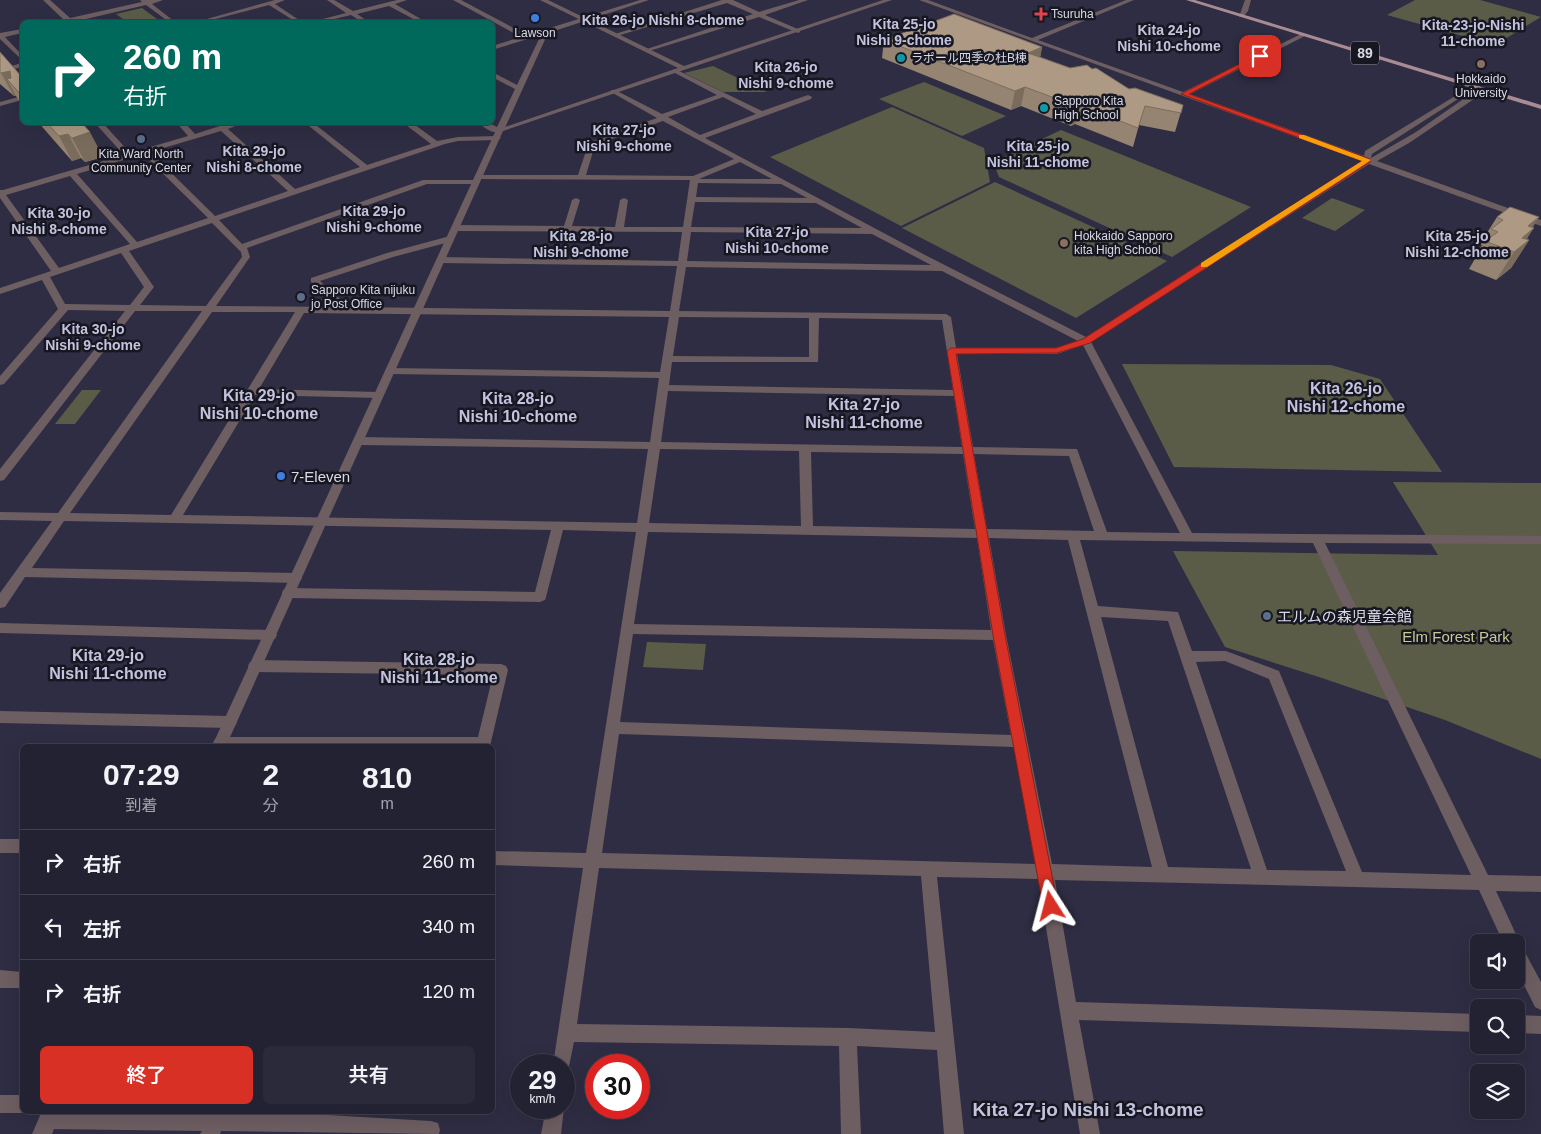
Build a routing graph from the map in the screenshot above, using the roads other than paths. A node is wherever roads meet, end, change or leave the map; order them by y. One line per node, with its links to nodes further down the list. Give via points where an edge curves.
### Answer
1 (46, 0): 24 (street)
2 (160, 0): 17 (street)
3 (282, 0): 18 (street)
4 (330, 0): 21 (street)
5 (404, 0): 19 (street)
6 (456, 0): 32 (street)
7 (544, 0): 33 (street)
8 (625, 0): 20 (street)
9 (646, 0): 20 (street)
10 (727, 0): 22 (street); 38 (street)
11 (805, 0): 22 (street)
12 (889, 0): 35 (street)
13 (922, 0): 42 (street)
14 (1131, 0): 42 (street)
15 (1189, 0): 23 (main road, 89)
16 (1248, 0): 23 (street)
17 (145, 1): 25 (street); 26 (street)
18 (270, 3): 27 (street); 28 (street)
19 (390, 4): 21 (street); 31 (street)
20 (633, 4): 33 (street)
21 (352, 14): 29 (street); 30 (street)
22 (760, 14): 35 (street); 44 (street)
23 (1241, 16): 39 (main road, 89)
24 (64, 20)
25 (74, 20)
26 (169, 20)
27 (210, 20)
28 (296, 20)
29 (326, 20)
30 (362, 20)
31 (419, 20)
32 (494, 20)
33 (584, 20): 37 (street); 38 (street)
34 (495, 21): 41 (street)
35 (798, 30): 47 (street)
36 (20, 31): 40 (street)
37 (545, 33): 41 (street); 51 (street)
38 (615, 35): 44 (street)
39 (1303, 35): 52 (main road, 89); 54 (street)
40 (0, 36): 45 (street)
41 (528, 38): 43 (street)
42 (1032, 40): 54 (street)
43 (495, 47)
44 (647, 50): 47 (street)
45 (20, 56)
46 (20, 66): 48 (street)
47 (684, 68): 49 (street)
48 (0, 71)
49 (675, 71): 53 (street); 55 (street)
50 (495, 76): 51 (street)
51 (518, 88): 69 (street)
52 (1480, 88): 59 (main road, 89); 76 (street, via 1478,94 1380,158)
53 (613, 91): 61 (street); 69 (street)
54 (1184, 94): 76 (street)
55 (724, 95): 60 (street); 61 (street)
56 (808, 97): 60 (street)
57 (20, 99): 58 (street)
58 (0, 104)
59 (1541, 107)
60 (762, 114): 71 (street)
61 (663, 117): 71 (street); 79 (street, via 592,144)
62 (100, 125): 74 (street)
63 (182, 125): 70 (street)
64 (232, 125): 68 (street)
65 (311, 125): 77 (street)
66 (409, 125): 72 (street)
67 (485, 125): 69 (street)
68 (223, 128): 70 (street); 83 (street)
69 (498, 134): 72 (street); 80 (street)
70 (194, 136): 73 (street)
71 (700, 137): 75 (street)
72 (436, 144): 77 (street)
73 (145, 151): 74 (street); 89 (street)
74 (129, 156): 78 (street)
75 (741, 159): 81 (street); 82 (street)
76 (1367, 160): 90 (street); 114 (street)
77 (366, 168): 83 (street)
78 (72, 173): 84 (street); 97 (street)
79 (581, 178): 80 (street); 81 (street)
80 (478, 179): 91 (street); 98 (street, via 426,182)
81 (694, 180): 82 (street); 87 (street)
82 (784, 182): 88 (street)
83 (294, 192): 89 (street)
84 (0, 193): 103 (street)
85 (576, 200): 92 (street)
86 (624, 200): 93 (street)
87 (692, 200): 88 (street); 94 (street)
88 (818, 201): 95 (street)
89 (213, 219): 97 (street); 98 (street)
90 (1541, 223)
91 (455, 228): 92 (street); 96 (street)
92 (567, 229): 93 (street)
93 (619, 229): 94 (street)
94 (687, 229): 95 (street); 101 (street)
95 (875, 232): 102 (street)
96 (450, 239): 100 (street); 110 (street, via 314,280)
97 (135, 246): 99 (street)
98 (241, 247): 108 (street, via 246,257)
99 (123, 249): 103 (street); 107 (street, via 149,287)
100 (441, 260): 101 (street); 111 (street)
101 (682, 264): 102 (street); 112 (street)
102 (944, 268): 114 (street)
103 (57, 272): 104 (street)
104 (45, 276): 105 (street); 106 (street, via 62,307)
105 (0, 291)
106 (65, 307): 107 (street); 119 (street)
107 (133, 308): 108 (street); 127 (street)
108 (209, 309): 109 (street); 129 (street)
109 (301, 310): 110 (street); 120 (street)
110 (347, 311): 111 (street)
111 (417, 312): 112 (street); 117 (street)
112 (674, 314): 113 (street); 116 (street)
113 (814, 316): 115 (street, via 946,317); 116 (street, via 814,360)
114 (1086, 341): 115 (street, via 1057,351); 138 (street)
115 (951, 351): 121 (street)
116 (668, 359): 118 (street)
117 (390, 371): 118 (street); 122 (street)
118 (664, 381): 121 (street); 124 (street)
119 (0, 382)
120 (251, 392): 122 (street); 130 (street)
121 (958, 393): 126 (street)
122 (379, 395): 123 (street)
123 (360, 441): 124 (street); 131 (street)
124 (655, 444): 125 (street); 133 (street)
125 (806, 448): 126 (street); 134 (street)
126 (968, 451): 135 (street); 137 (street, via 1073,452)
127 (0, 477)
128 (0, 516): 129 (street)
129 (61, 517): 130 (street); 141 (street)
130 (175, 519): 131 (street)
131 (321, 521): 132 (street); 142 (street)
132 (558, 526): 133 (street); 143 (street, via 540,597)
133 (642, 527): 134 (street); 147 (street)
134 (807, 530): 135 (street)
135 (983, 533): 136 (street); 149 (street)
136 (1073, 535): 137 (street); 145 (street)
137 (1102, 536): 138 (street)
138 (1188, 537): 139 (street)
139 (1317, 538): 140 (street); 166 (street)
140 (1541, 540)
141 (22, 572): 142 (street); 144 (street)
142 (296, 578): 143 (street)
143 (288, 593): 148 (street)
144 (0, 604)
145 (1092, 611): 150 (street, via 1173,616); 163 (street)
146 (0, 628): 148 (street)
147 (627, 629): 149 (street); 154 (street)
148 (270, 635): 151 (street)
149 (999, 635): 155 (street)
150 (1186, 657): 164 (street); 165 (street, via 1226,656 1274,674)
151 (255, 666): 153 (street); 156 (street, via 501,670 484,743)
152 (0, 717): 153 (street)
153 (230, 722): 156 (street)
154 (612, 728): 155 (street); 160 (street)
155 (1018, 741): 162 (street)
156 (220, 744)
157 (0, 846): 158 (street)
158 (20, 846)
159 (495, 858): 160 (street)
160 (593, 860): 161 (street); 177 (street)
161 (928, 869): 162 (street); 179 (street)
162 (1045, 872): 163 (street); 173 (street)
163 (1162, 874): 164 (street)
164 (1262, 877): 165 (street)
165 (1357, 879): 166 (street)
166 (1483, 882): 167 (street); 168 (street)
167 (1541, 884)
168 (1508, 934)
169 (1525, 968): 172 (street)
170 (0, 979): 171 (street)
171 (20, 980)
172 (1541, 1001)
173 (1068, 1011): 174 (street); 192 (street)
174 (1470, 1023)
175 (1525, 1024): 176 (street)
176 (1541, 1025)
177 (566, 1033): 178 (street); 180 (street)
178 (848, 1037): 179 (street); 190 (street)
179 (945, 1041): 191 (street)
180 (563, 1054)
181 (0, 1104): 182 (street)
182 (20, 1104)
183 (311, 1117): 186 (street); 188 (street)
184 (553, 1119): 189 (street)
185 (47, 1122): 186 (street)
186 (212, 1128)
187 (431, 1130): 188 (street)
188 (390, 1131)
189 (551, 1134)
190 (851, 1134)
191 (954, 1134)
192 (1090, 1134)

